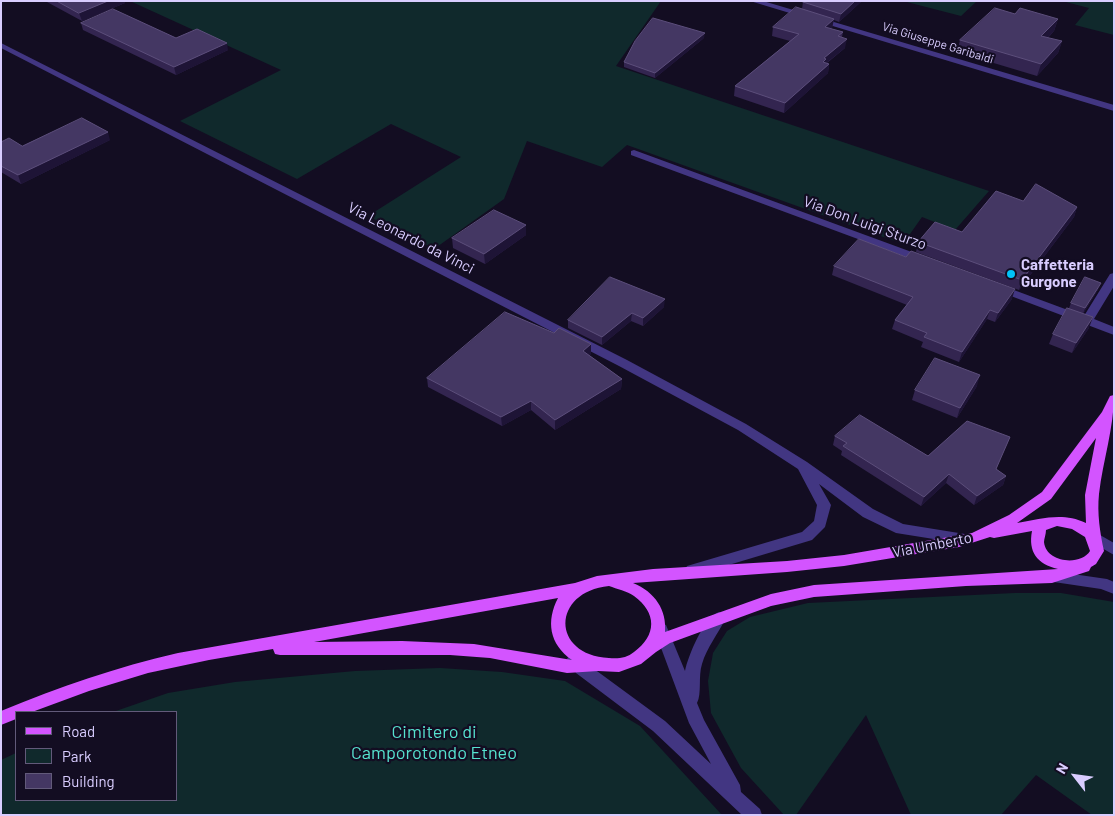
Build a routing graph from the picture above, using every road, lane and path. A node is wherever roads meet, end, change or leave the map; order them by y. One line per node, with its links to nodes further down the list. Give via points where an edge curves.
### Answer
1 (754, 1): 3 (street, Via Giuseppe Garibaldi)
2 (1, 45): 12 (street, Via Leonardo da Vinci, via 623,363 742,427)
3 (1114, 108)
4 (634, 153): 5 (street, Via Don Luigi Sturzo)
5 (930, 263)
6 (1114, 276): 8 (street)
7 (985, 283): 8 (street)
8 (1087, 321): 9 (street)
9 (1114, 331)
10 (1114, 399): 11 (main road, Via Umberto)
11 (1107, 414): 13 (main road, Via Umberto); 16 (main road, via 1092,495)
12 (802, 465): 17 (street, Via Leonardo da Vinci, via 868,513 901,529); 20 (street, via 824,505 820,524 807,536)
13 (1044, 498): 14 (main road, via 1037,513); 15 (main road, Via Umberto)
14 (1041, 524): 15 (main road); 16 (main road, via 1066,521 1086,529); 19 (main road, via 1037,542 1042,551 1051,559)
15 (980, 536): 17 (main road, Via Umberto)
16 (1093, 536): 18 (street); 19 (main road, via 1100,552 1098,558 1092,564)
17 (965, 539): 20 (main road, Via Umberto, via 873,557 770,568)
18 (1114, 550)
19 (1073, 568): 21 (main road); 23 (street)
20 (689, 572): 22 (main road, Via Umberto)
21 (1052, 577): 23 (street); 25 (main road, via 814,591 771,600)
22 (613, 581): 24 (main road, via 594,582); 26 (main road, via 631,586 647,596 657,610)
23 (1108, 585)
24 (576, 589): 27 (main road, via 564,601 558,616 558,631); 28 (main road)
25 (719, 618): 26 (main road); 34 (street, via 701,643 692,666 690,688)
26 (662, 633): 29 (main road, via 640,657 627,663); 34 (street)
27 (566, 646): 29 (main road, via 580,658); 30 (street)
28 (240, 649): 30 (main road, via 394,647 468,650); 31 (main road, via 144,667 70,690)
29 (599, 664): 30 (main road)
30 (581, 668): 35 (street, via 659,726)
31 (18, 711)
32 (15, 712): 33 (main road)
33 (1, 718)
34 (697, 723): 35 (street)
35 (739, 799): 36 (street)
36 (754, 815)

